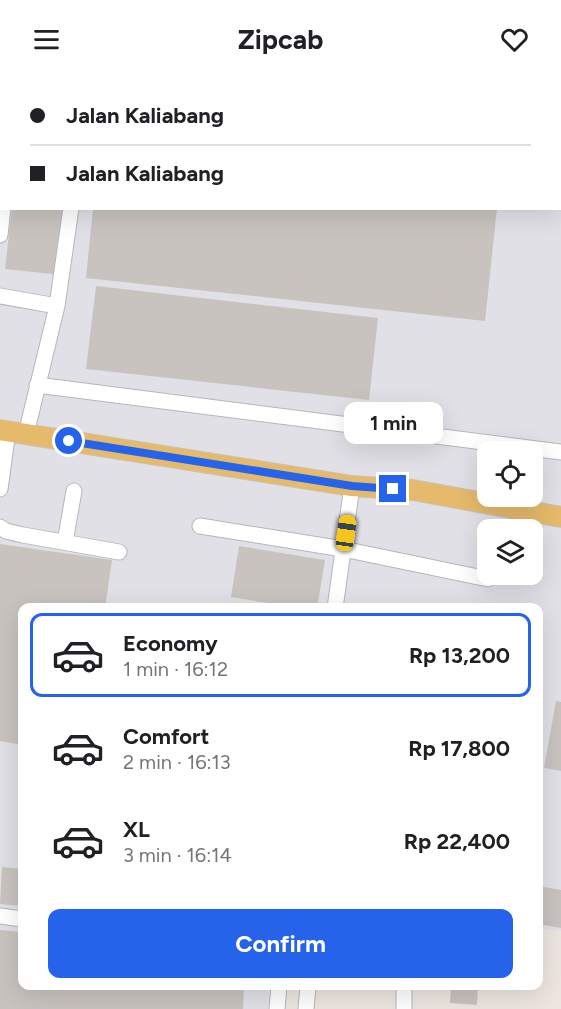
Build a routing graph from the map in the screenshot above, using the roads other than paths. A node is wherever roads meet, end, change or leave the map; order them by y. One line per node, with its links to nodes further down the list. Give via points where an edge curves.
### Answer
1 (3, 210): 3 (lane)
2 (71, 210): 5 (lane)
3 (0, 235)
4 (0, 296): 5 (lane)
5 (57, 306): 6 (lane)
6 (37, 385): 7 (lane); 8 (lane)
7 (12, 432): 9 (main road); 10 (lane)
8 (561, 452)
9 (352, 486): 12 (main road, via 413,490); 16 (lane)
10 (0, 489)
11 (74, 491): 15 (lane)
12 (561, 517)
13 (200, 526): 16 (lane)
14 (0, 527): 15 (lane)
15 (65, 542): 17 (lane)
16 (343, 549): 18 (lane); 19 (lane)
17 (119, 552)
18 (477, 577)
19 (335, 603)
20 (0, 916): 21 (lane)
21 (18, 918)
22 (279, 990): 25 (lane)
23 (308, 990): 26 (lane)
24 (404, 990): 27 (lane)
25 (277, 1009)
26 (306, 1009)
27 (404, 1009)

